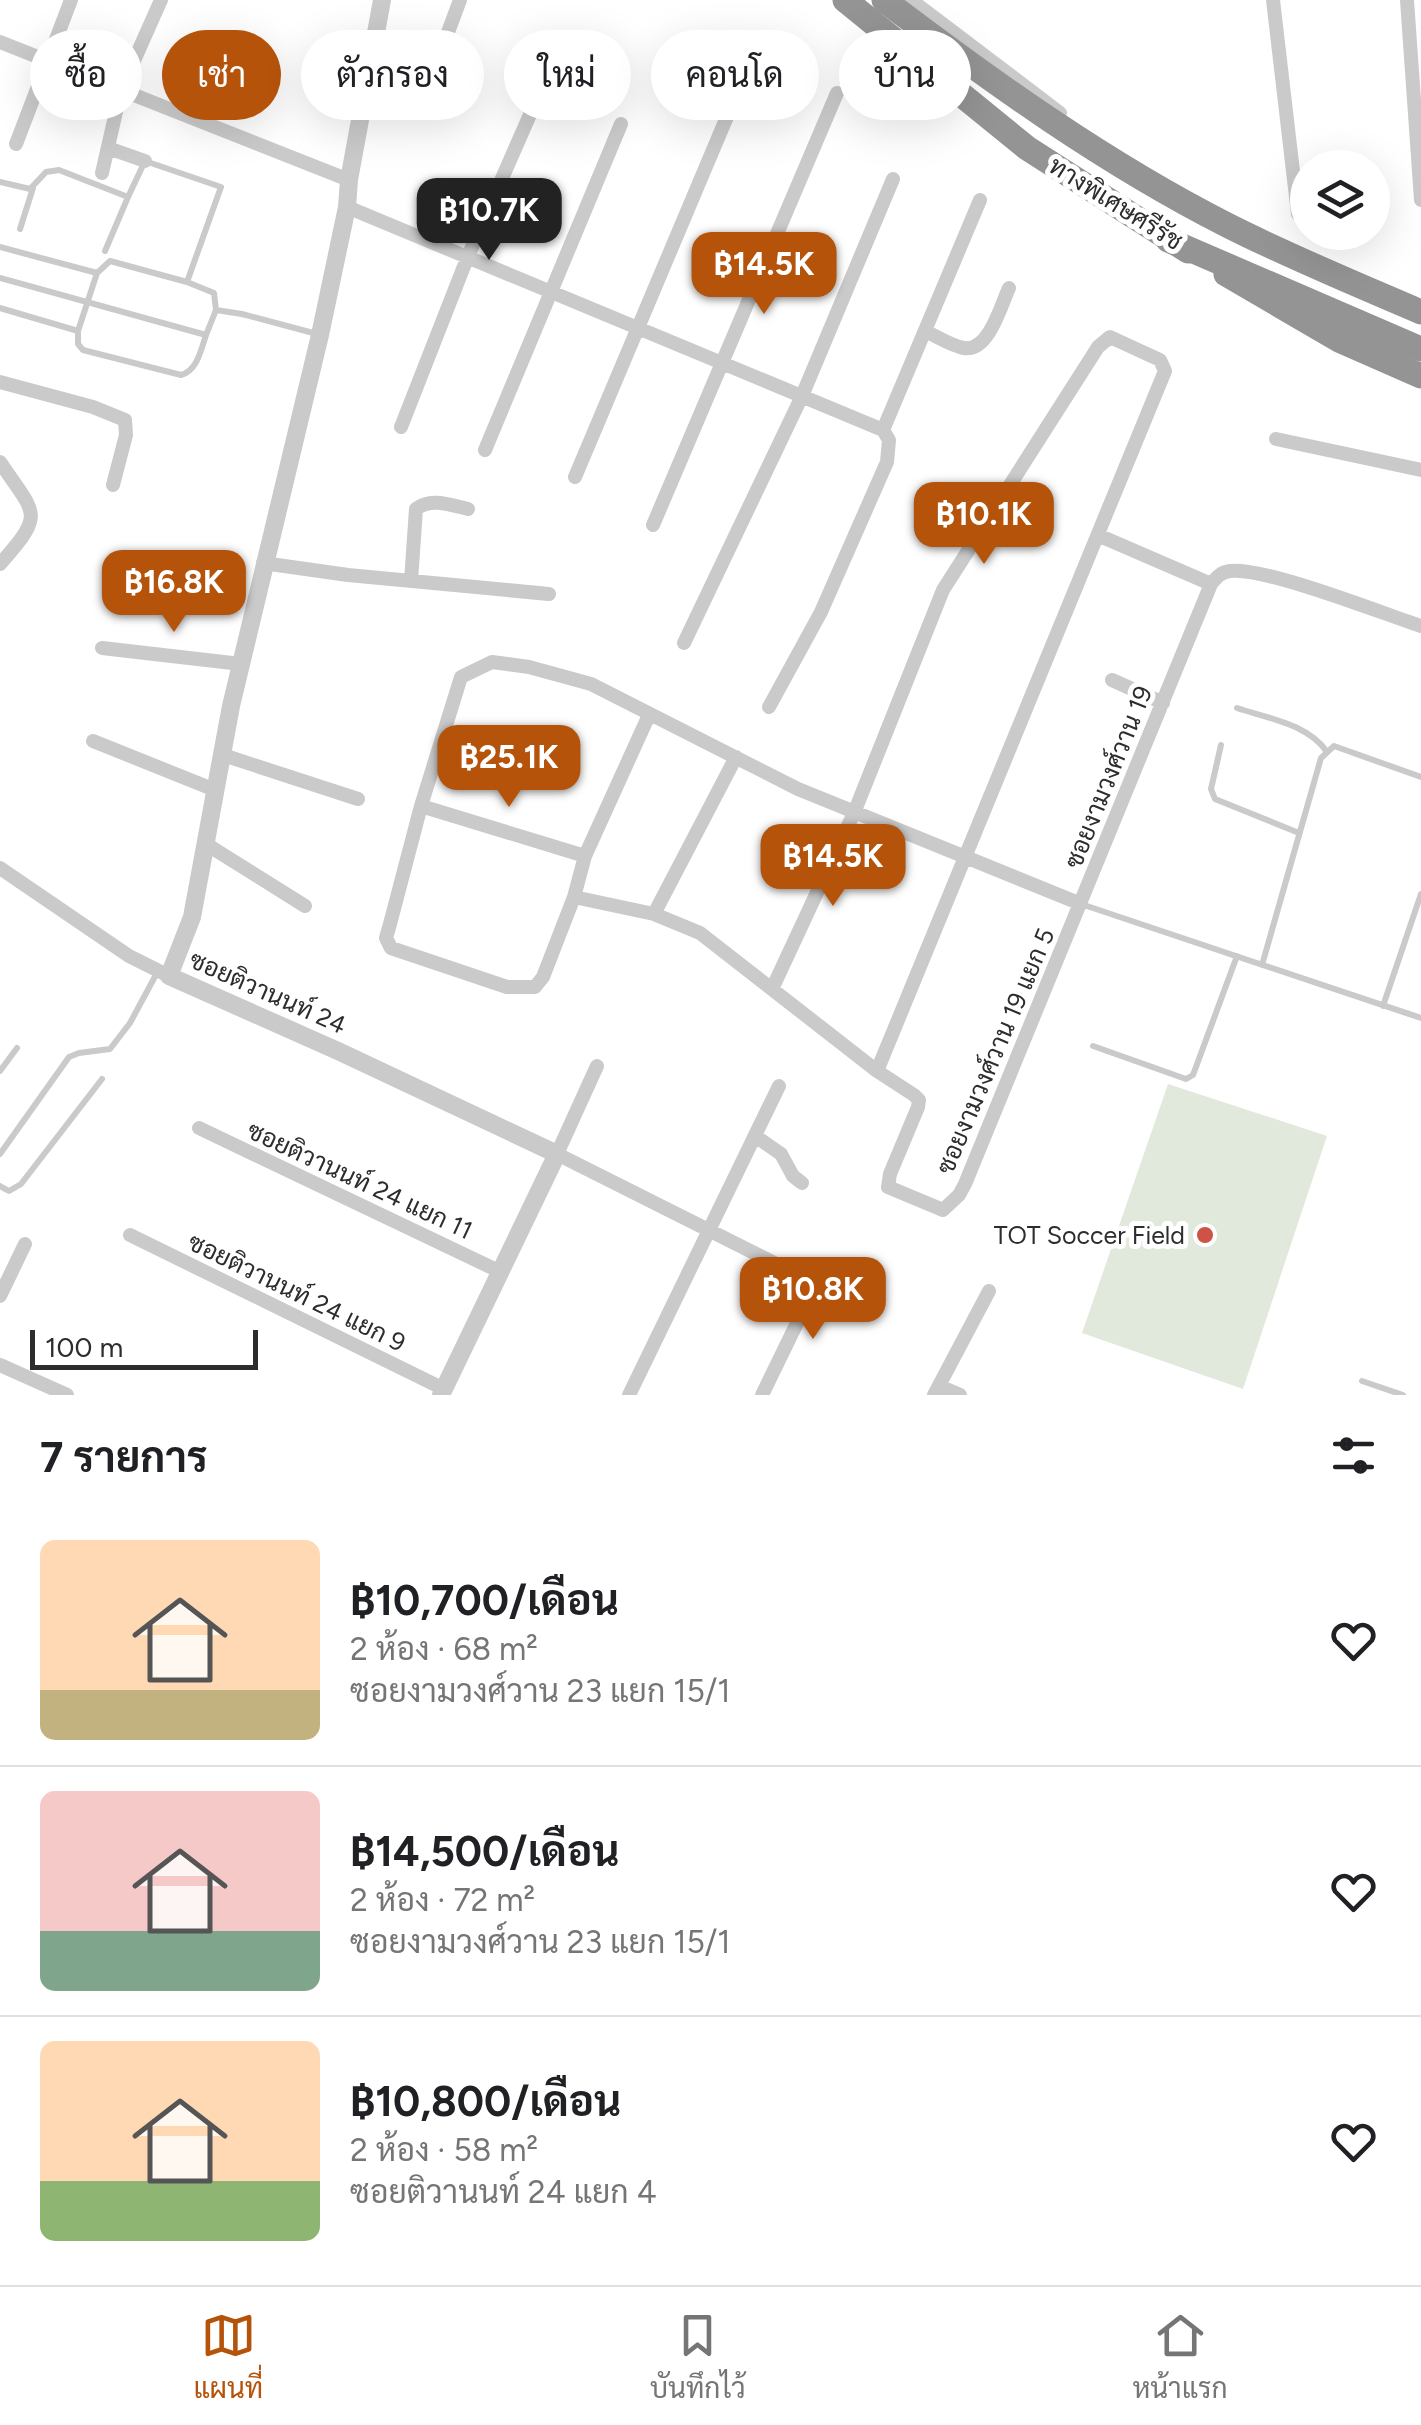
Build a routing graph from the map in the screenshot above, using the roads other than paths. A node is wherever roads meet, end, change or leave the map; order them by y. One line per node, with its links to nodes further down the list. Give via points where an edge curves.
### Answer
1 (71, 0): 10 (street)
2 (161, 0): 13 (street)
3 (382, 0): 28 (street, ซอยติวานนท์ 24)
4 (460, 0): 11 (street)
5 (845, 0): 36 (highway, ทางพิเศษศรีรัช, via 1027,148)
6 (884, 0): 48 (highway, ทางพิเศษศรีรัช, bridge, via 1113,159 1225,224)
7 (910, 0): 50 (street, via 1201,220)
8 (1407, 0): 33 (street)
9 (1272, 1): 24 (street)
10 (58, 30)
11 (449, 30)
12 (0, 42): 14 (street)
13 (142, 44)
14 (30, 54)
15 (836, 93): 56 (street)
16 (142, 98): 28 (street)
17 (30, 105): 22 (street)
18 (115, 120): 23 (street)
19 (528, 120): 39 (street)
20 (726, 120): 49 (street)
21 (622, 124): 44 (street)
22 (16, 144)
23 (108, 148): 25 (street); 26 (street)
24 (1290, 150)
25 (145, 161): 31 (lane); 42 (lane, via 221,186)
26 (102, 173)
27 (893, 179): 59 (street)
28 (349, 180): 34 (street, ซอยติวานนท์ 24)
29 (0, 182): 30 (lane)
30 (34, 187): 31 (lane, via 46,172 59,170); 35 (lane)
31 (128, 197): 38 (lane)
32 (980, 200): 52 (street)
33 (1421, 200)
34 (347, 207): 39 (street); 54 (street, ซอยติวานนท์ 24)
35 (20, 229)
36 (1168, 240): 55 (highway, ทางพิเศษศรีรัช, bridge); 57 (highway, bridge, via 1339,340)
37 (0, 247): 40 (lane)
38 (106, 251)
39 (468, 256): 44 (street); 60 (street)
40 (97, 273): 42 (lane, via 110,261); 45 (lane)
41 (0, 278): 45 (lane)
42 (186, 282): 47 (lane, via 214,293)
43 (1009, 288): 52 (street, via 985,340 974,346)
44 (552, 290): 49 (street); 63 (street)
45 (87, 303): 51 (lane); 53 (lane)
46 (0, 308): 51 (lane)
47 (216, 310): 53 (lane); 54 (lane)
48 (1421, 312)
49 (637, 325): 56 (street); 66 (street)
50 (1421, 325)
51 (78, 331): 53 (lane, via 83,350 181,375 194,365)
52 (927, 332): 61 (street)
53 (206, 335)
54 (320, 335): 71 (street, ซอยติวานนท์ 24)
55 (1421, 349)
56 (722, 360): 59 (street); 69 (street)
57 (1421, 376)
58 (0, 382): 67 (street, via 125,420)
59 (802, 396): 61 (street); 77 (street)
60 (401, 427)
61 (883, 430): 82 (street, via 887,462 822,612)
62 (1276, 439): 65 (street)
63 (485, 450)
64 (0, 462): 72 (street, via 33,512 27,534)
65 (1421, 470)
66 (576, 477)
67 (112, 485)
68 (468, 508): 73 (street, via 439,502 416,509)
69 (653, 525)
70 (1100, 536): 74 (street); 94 (street, via 1165,371 1160,360 1110,337 943,590); 98 (street)
71 (263, 563): 73 (street); 79 (street, ซอยติวานนท์ 24)
72 (0, 564)
73 (411, 581): 75 (street)
74 (1211, 584): 76 (street, via 1233,570); 81 (street, ซอยงามวงศ์วาน 19)
75 (549, 594)
76 (1421, 626)
77 (684, 643)
78 (102, 648): 79 (street)
79 (241, 664): 88 (street, ซอยติวานนท์ 24)
80 (1112, 680): 81 (street)
81 (1163, 702): 102 (street, ซอยงามวงศ์วาน 19)
82 (769, 707)
83 (1237, 708): 87 (lane, via 1306,732)
84 (649, 715): 89 (street, ซอยงามวงศ์วาน 19); 93 (street, ซอยงามวงศ์วาน 19, via 591,684 492,662 461,676); 97 (street)
85 (93, 741): 91 (street)
86 (1221, 745): 95 (lane, via 1211,789 1216,799)
87 (1328, 752): 90 (lane, via 1334,746); 95 (lane)
88 (223, 755): 91 (street, ซอยติวานนท์ 24); 92 (street)
89 (736, 757): 94 (street, ซอยงามวงศ์วาน 19); 104 (street)
90 (1421, 777)
91 (214, 790): 96 (street, ซอยติวานนท์ 24)
92 (358, 799)
93 (421, 806): 97 (street); 101 (street, via 386,938 391,948 507,987 535,988)
94 (854, 813): 98 (street, ซอยงามวงศ์วาน 19); 108 (street)
95 (1299, 833): 106 (lane)
96 (206, 844): 103 (street); 107 (street, ซอยติวานนท์ 24, via 192,917)
97 (585, 856): 101 (street)
98 (964, 857): 102 (street, ซอยงามวงศ์วาน 19); 115 (street)
99 (0, 868): 107 (street)
100 (1421, 894): 109 (lane)
101 (574, 896): 104 (street)
102 (1081, 904): 105 (lane); 115 (street, ซอยงามวงศ์วาน 19 แยก 5, via 965,1184 942,1210 888,1187 919,1100)
103 (305, 906)
104 (654, 914): 108 (street, via 700,933)
105 (1237, 956): 106 (lane); 111 (lane, via 1193,1075 1186,1079)
106 (1262, 965): 109 (lane)
107 (164, 974): 120 (lane, via 110,1049 70,1058); 121 (street, ซอยติวานนท์ 24)
108 (773, 986): 115 (street)
109 (1383, 1006): 110 (lane)
110 (1421, 1018)
111 (1093, 1046)
112 (16, 1048): 114 (lane)
113 (597, 1066): 121 (street)
114 (0, 1071)
115 (877, 1071)
116 (102, 1079): 123 (lane, via 21,1184 9,1191)
117 (779, 1086): 119 (street)
118 (199, 1128): 128 (street, ซอยติวานนท์ 24 แยก 11)
119 (754, 1136): 122 (street, via 780,1154); 124 (street)
120 (0, 1154)
121 (557, 1154): 124 (street); 128 (street)
122 (802, 1183)
123 (0, 1186)
124 (709, 1230): 129 (street); 137 (street)
125 (130, 1235): 135 (street, ซอยติวานนท์ 24 แยก 9)
126 (26, 1244): 131 (street)
127 (829, 1268): 129 (street)
128 (501, 1272): 135 (street)
129 (816, 1284): 138 (street)
130 (989, 1291): 134 (street)
131 (0, 1296)
132 (0, 1364): 136 (street)
133 (1362, 1381): 140 (lane)
134 (937, 1390): 139 (street)
135 (443, 1392)
136 (67, 1395)
137 (629, 1395)
138 (762, 1395)
139 (960, 1395)
140 (1403, 1395)

